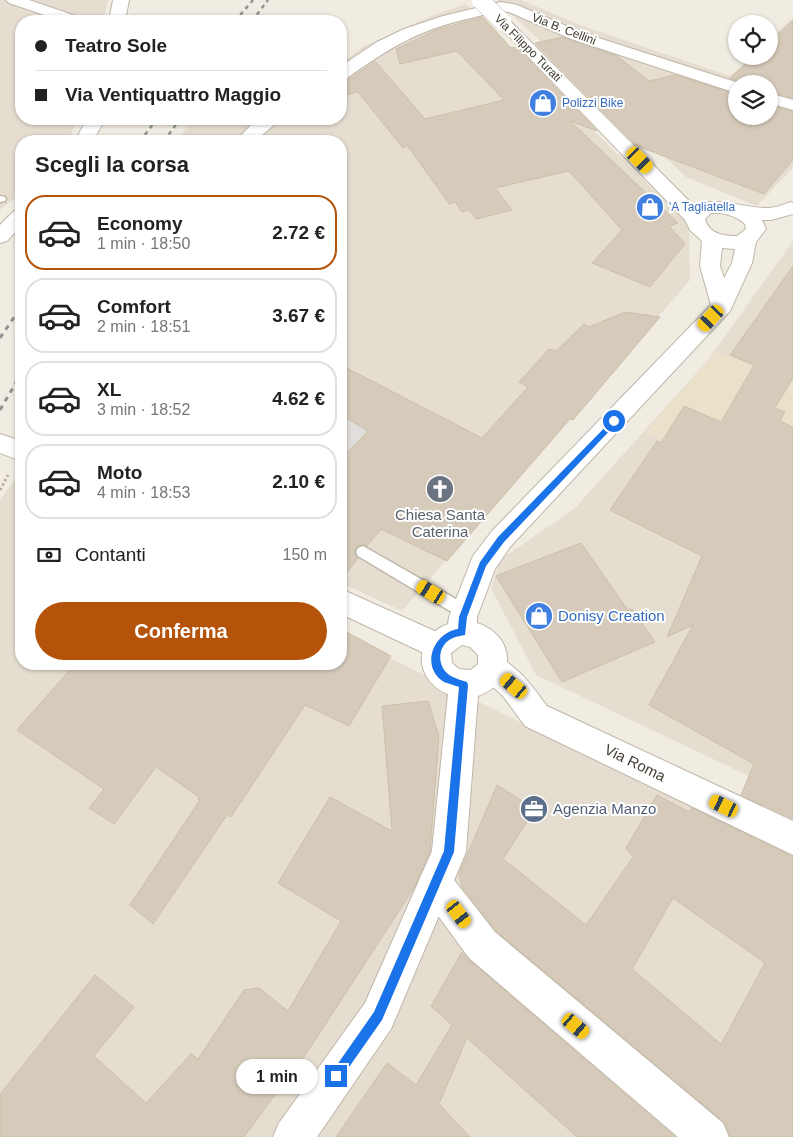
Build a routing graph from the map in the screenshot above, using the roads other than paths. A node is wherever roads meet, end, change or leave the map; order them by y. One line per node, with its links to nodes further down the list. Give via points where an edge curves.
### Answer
1 (14, 0): 4 (street)
2 (121, 0): 5 (street)
3 (480, 0): 12 (street, Via Filippo Turati, bridge)
4 (59, 15)
5 (118, 15)
6 (347, 70): 7 (street, Via B. Cellini, via 395,38 415,29 501,7 512,8 576,36)
7 (728, 84)
8 (778, 101): 9 (street)
9 (793, 106)
10 (263, 125): 11 (street)
11 (251, 135)
12 (640, 160): 14 (street, Via Filippo Turati); 15 (street, Via Filippo Turati)
13 (792, 207): 14 (street, via 771,214); 17 (street)
14 (737, 211): 15 (street, via 713,207 704,209); 17 (street, via 749,218)
15 (695, 218): 19 (street, Via Filippo Turati, via 698,229)
16 (15, 221): 18 (street)
17 (751, 234): 19 (street, via 731,242); 20 (street)
18 (0, 237)
19 (712, 239): 20 (street, via 710,266)
20 (722, 306): 23 (street, via 501,540 483,564)
21 (363, 552): 23 (lane)
22 (347, 603): 23 (street)
23 (455, 630): 24 (street, via 472,633 488,643 494,660); 24 (street, via 436,654 436,664 447,678)
24 (478, 676): 25 (street, Via Roma, via 514,686 536,716); 26 (street, via 449,852)
25 (793, 838)
26 (435, 883): 27 (street, via 378,1016); 28 (street, via 482,945)
27 (293, 1137)
28 (709, 1137)

